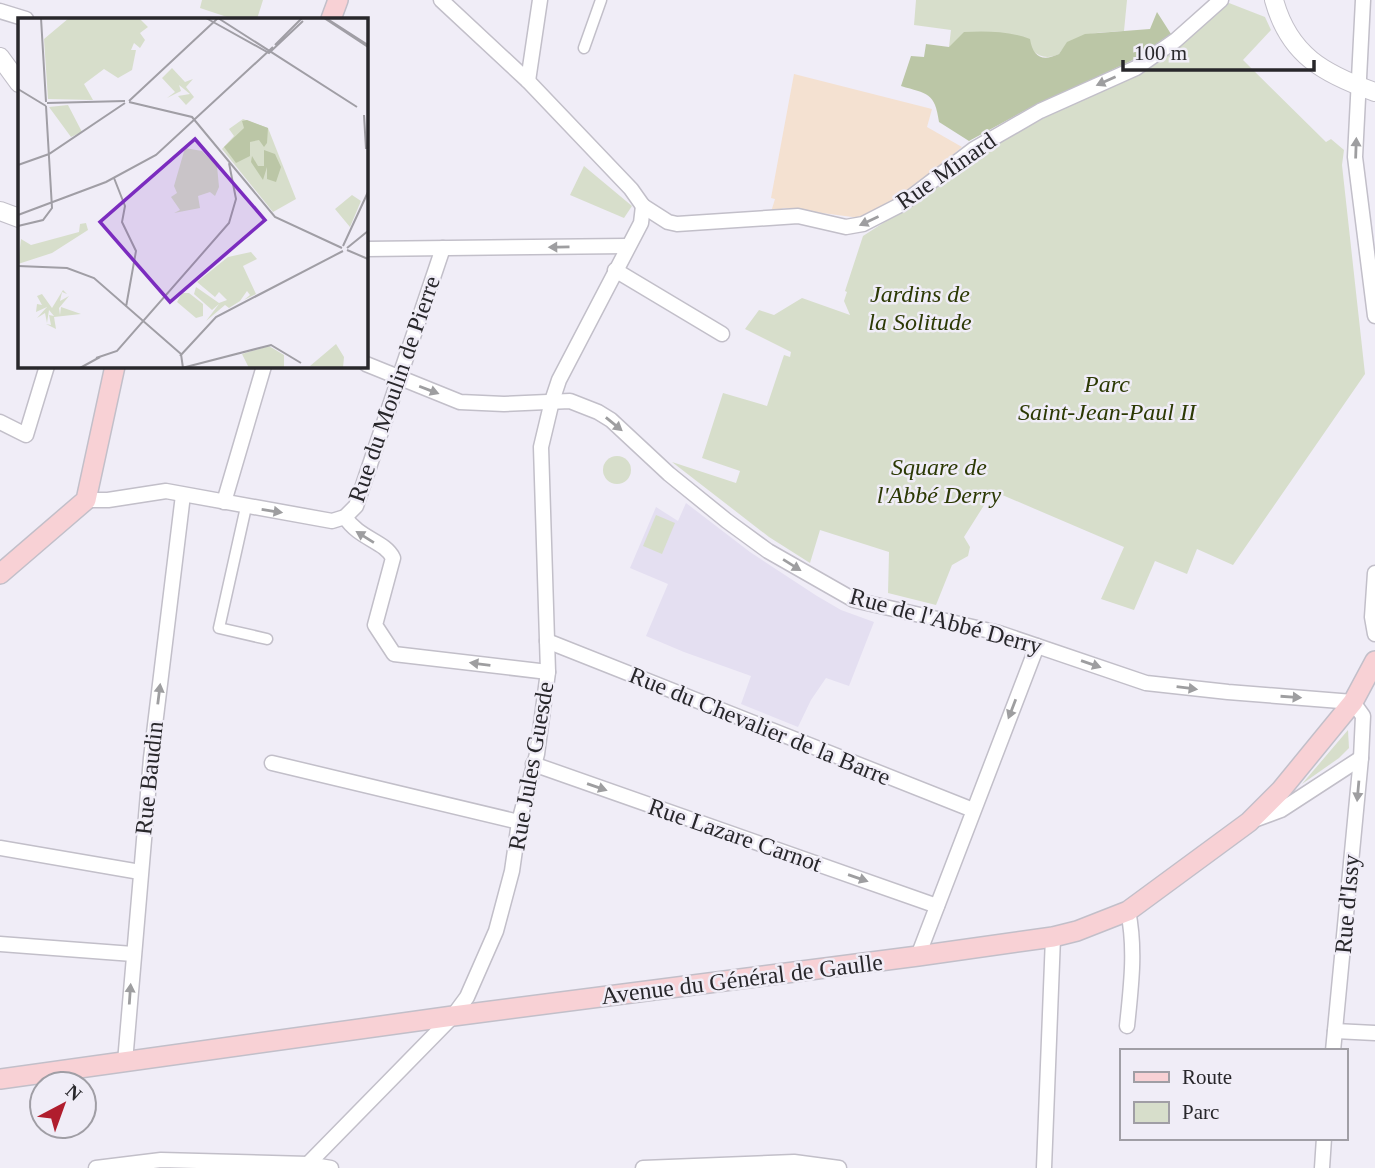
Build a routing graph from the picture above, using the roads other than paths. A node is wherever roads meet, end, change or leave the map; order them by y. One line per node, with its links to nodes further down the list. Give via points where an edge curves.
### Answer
1 (338, 0): 10 (main road)
2 (441, 0): 13 (street)
3 (540, 0): 13 (street)
4 (601, 0): 11 (street)
5 (1222, 0): 16 (street, Rue Minard, one-way to 16, via 1136,68 1040,111 974,149 902,204 863,224 846,227 798,216 677,224)
6 (1274, 0): 15 (street, via 1280,22 1301,51 1326,72)
7 (1363, 0): 15 (street)
8 (0, 11): 9 (street)
9 (23, 18)
10 (331, 18)
11 (584, 48)
12 (0, 57): 14 (street)
13 (528, 81): 16 (street)
14 (18, 82)
15 (1367, 89): 23 (street, one-way to 15, via 1356,158)
16 (643, 206): 19 (street, Rue Jules Guesde, via 641,223)
17 (0, 211): 18 (street)
18 (18, 218)
19 (628, 246): 20 (street, one-way to 20); 22 (street, Rue Jules Guesde)
20 (443, 248): 21 (street); 29 (street, Rue du Moulin de Pierre)
21 (368, 249)
22 (615, 270): 24 (street); 30 (street, Rue Jules Guesde)
23 (1375, 316)
24 (722, 334)
25 (368, 364): 29 (street, Rue de l'Abbé Derry)
26 (46, 368): 31 (street, via 26,435)
27 (116, 368): 33 (main road)
28 (263, 368): 34 (street)
29 (401, 372): 30 (street, Rue de l'Abbé Derry, one-way to 30, via 460,402); 36 (street, Rue du Moulin de Pierre, via 356,506)
30 (552, 401): 41 (street, Rue Jules Guesde, via 541,447); 42 (street, Rue de l'Abbé Derry, one-way to 42, via 570,401 611,420 737,528 854,600)
31 (0, 422)
32 (183, 495): 33 (street, Rue du Moulin de Pierre, via 166,491); 34 (street, Rue du Moulin de Pierre); 53 (street, Rue Baudin, one-way to 32)
33 (86, 500): 38 (main road)
34 (224, 502): 35 (street, Rue du Moulin de Pierre)
35 (246, 507): 36 (street, Rue du Moulin de Pierre, one-way to 36, via 332,521); 40 (street, via 219,628)
36 (345, 517): 44 (street, one-way to 36, via 394,654 375,625 393,558 358,533)
37 (1375, 573): 39 (street)
38 (0, 574)
39 (1375, 634)
40 (267, 639)
41 (547, 641): 44 (street, Rue Jules Guesde); 49 (street, Rue du Chevalier de la Barre)
42 (1037, 646): 45 (street, Rue de l'Abbé Derry, one-way to 45, via 1146,683); 49 (street, one-way to 49)
43 (1375, 661): 45 (main road, Avenue du Général de Gaulle)
44 (548, 672): 48 (street, Rue Jules Guesde)
45 (1353, 702): 46 (street, Rue d'Issy, via 1363,716); 51 (main road, Avenue du Général de Gaulle)
46 (1361, 758): 51 (street, via 1281,810); 62 (street, Rue d'Issy, one-way to 62)
47 (272, 763): 50 (street)
48 (533, 764): 50 (street, Rue Jules Guesde); 54 (street, Rue Lazare Carnot, one-way to 54)
49 (973, 810): 54 (street)
50 (519, 822): 60 (street, Rue Jules Guesde, via 496,931 467,997)
51 (1249, 822): 55 (main road, Avenue du Général de Gaulle)
52 (0, 848): 53 (street)
53 (140, 872): 58 (street, Rue Baudin)
54 (937, 906): 59 (street)
55 (1128, 911): 56 (main road, Avenue du Général de Gaulle); 61 (street, via 1133,964)
56 (1053, 937): 59 (main road, Avenue du Général de Gaulle); 73 (street)
57 (0, 944): 58 (street)
58 (133, 954): 65 (street, Rue Baudin, one-way to 58)
59 (918, 956): 60 (main road, Avenue du Général de Gaulle)
60 (453, 1016): 65 (main road, Avenue du Général de Gaulle); 68 (street, Rue Jules Guesde)
61 (1127, 1026)
62 (1335, 1031): 63 (street); 64 (street, Rue d'Issy)
63 (1375, 1034)
64 (1333, 1049)
65 (125, 1062): 66 (main road, Avenue du Général de Gaulle)
66 (0, 1079)
67 (1324, 1140): 74 (street)
68 (308, 1164): 69 (street, via 161,1160); 70 (street)
69 (96, 1168)
70 (331, 1168)
71 (643, 1168): 72 (street, via 794,1162)
72 (839, 1168)
73 (1044, 1168)
74 (1322, 1168)

